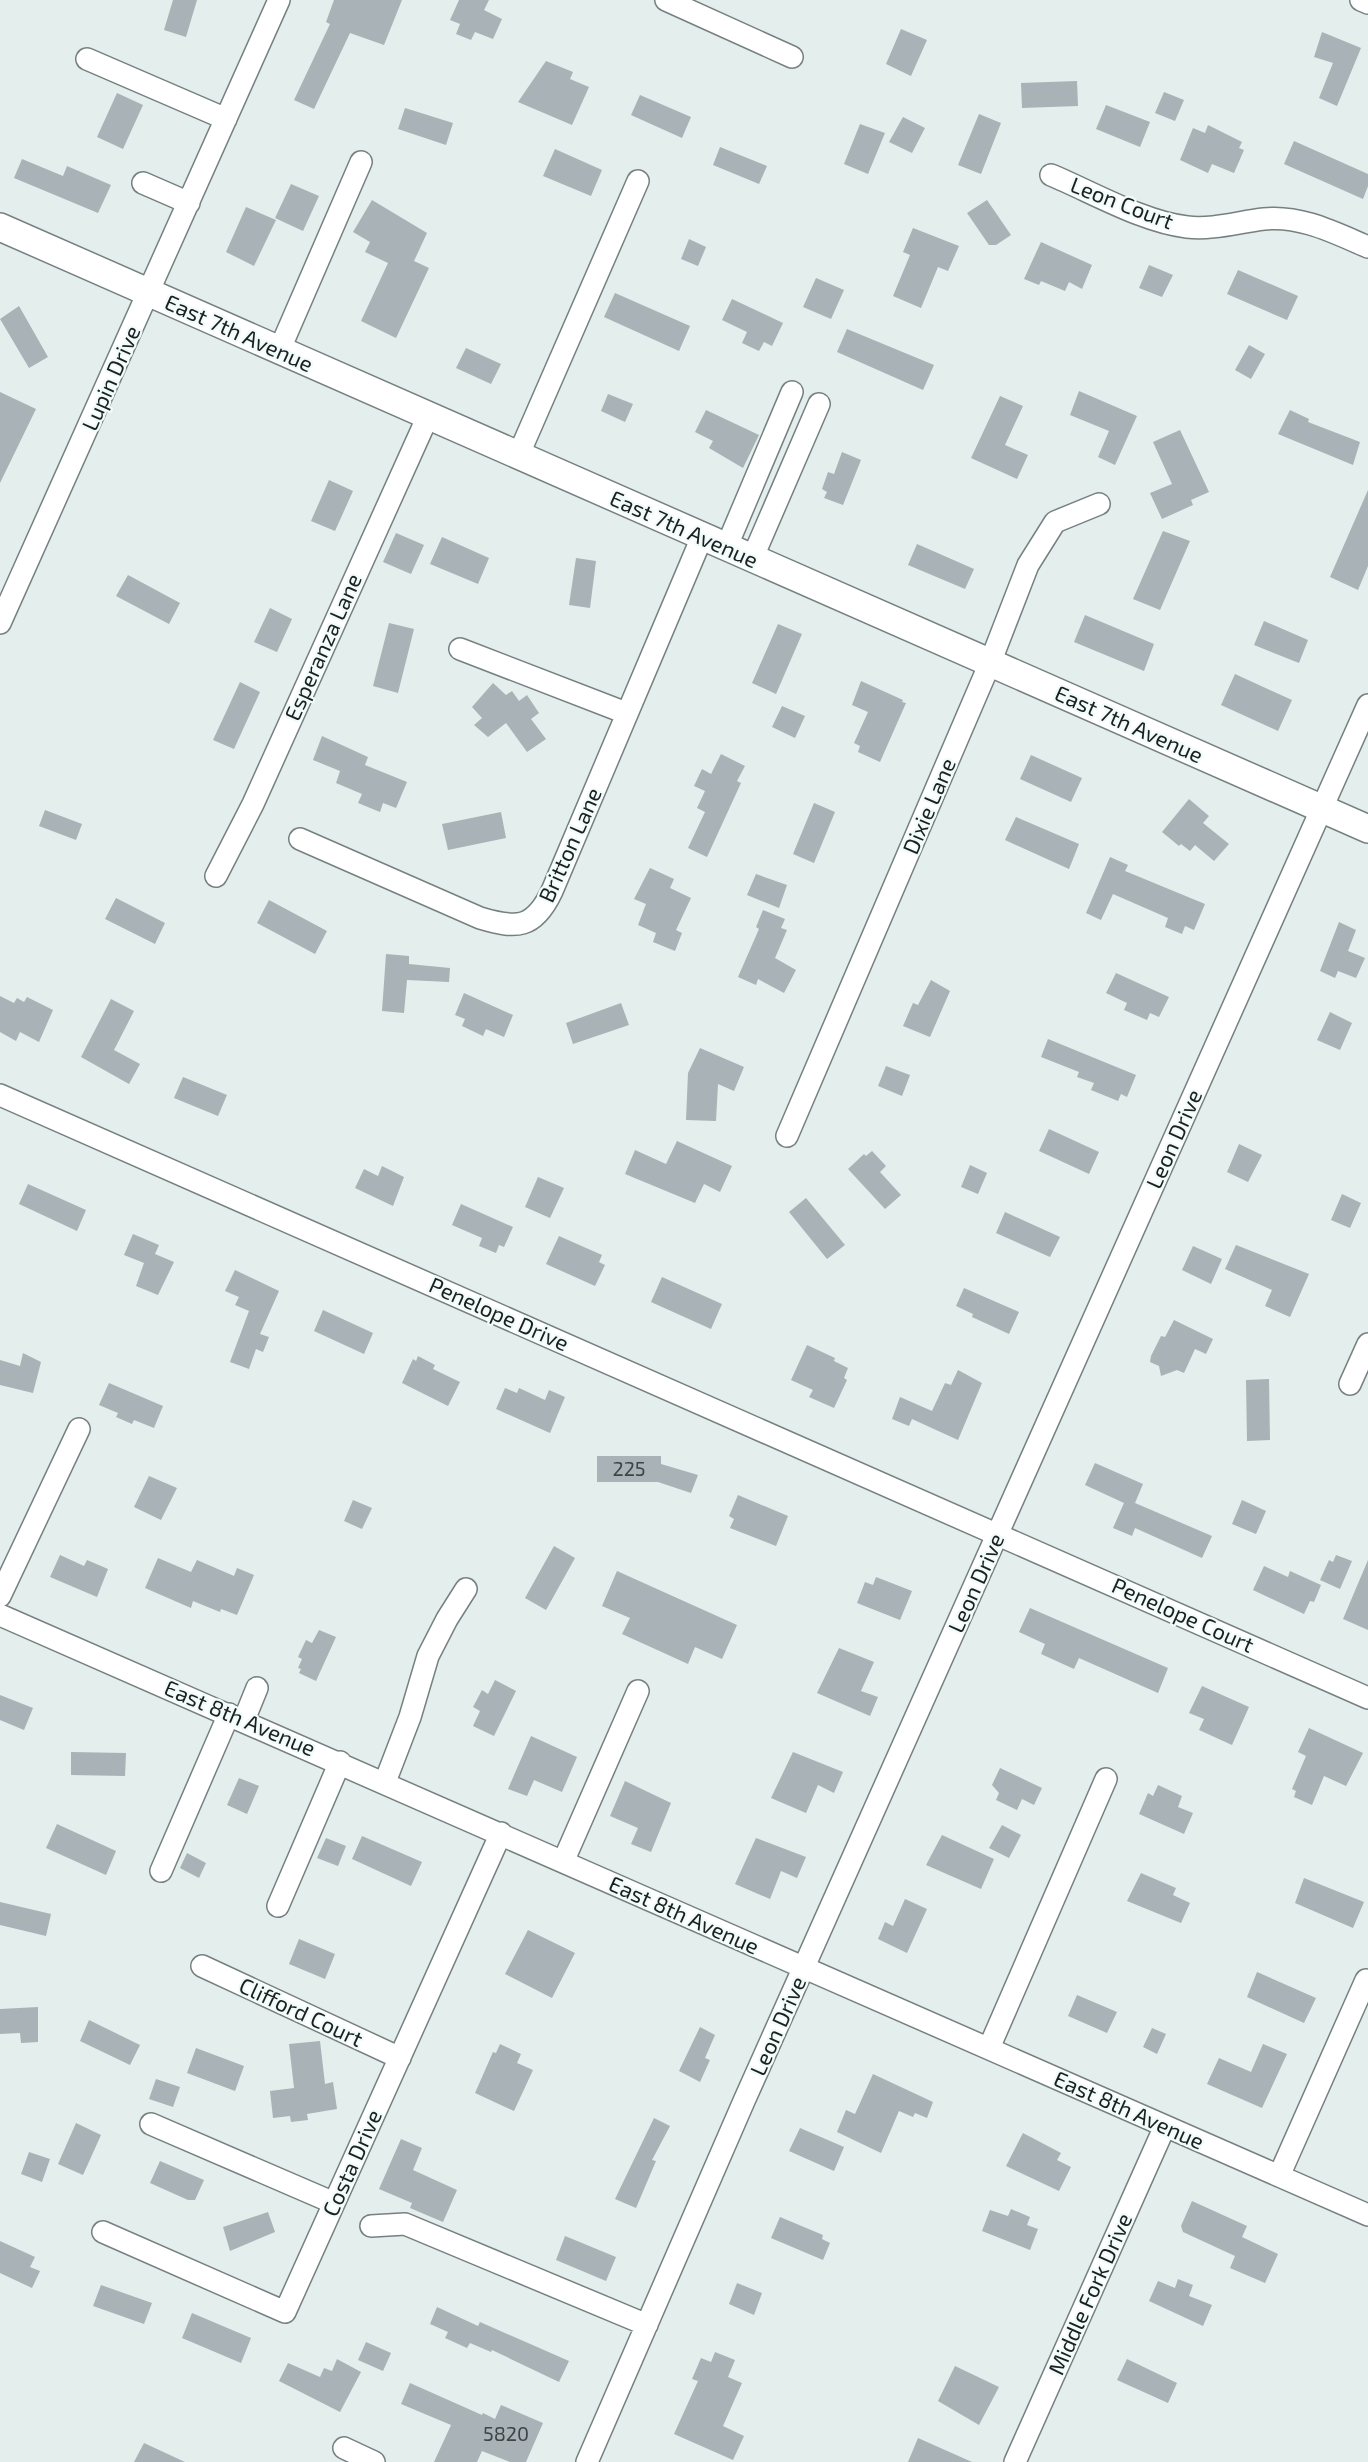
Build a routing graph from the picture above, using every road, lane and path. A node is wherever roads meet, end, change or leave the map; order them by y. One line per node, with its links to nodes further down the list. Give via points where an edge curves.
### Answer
1 (279, 0): 7 (street, Lupin Drive)
2 (666, 0): 5 (street)
3 (1361, 0): 4 (street)
4 (1368, 3)
5 (792, 57)
6 (87, 58): 7 (street)
7 (226, 119): 12 (street, Lupin Drive)
8 (361, 162): 16 (street)
9 (1051, 175): 14 (street, Leon Court, via 1159,221 1216,228 1265,219 1290,219 1316,225)
10 (638, 181): 20 (street)
11 (142, 183): 12 (street)
12 (189, 203): 15 (street, Lupin Drive)
13 (0, 227): 15 (main road, East 7th Avenue)
14 (1368, 247)
15 (149, 294): 16 (main road, East 7th Avenue); 24 (street, Lupin Drive)
16 (279, 351): 19 (main road, East 7th Avenue)
17 (792, 392): 22 (street, Britton Lane)
18 (819, 404): 23 (street)
19 (428, 416): 20 (main road, East 7th Avenue); 32 (street, Esperanza Lane)
20 (518, 456): 22 (main road, East 7th Avenue)
21 (1099, 504): 26 (street, Dixie Lane, via 1055,522 1028,566)
22 (714, 542): 23 (main road, East 7th Avenue); 28 (street, Britton Lane)
23 (753, 559): 26 (main road, East 7th Avenue)
24 (0, 623)
25 (460, 649): 28 (street)
26 (990, 663): 29 (main road, East 7th Avenue); 34 (street, Dixie Lane)
27 (1368, 705): 29 (street, Leon Drive)
28 (626, 713): 31 (street, Britton Lane, via 545,906 523,924 504,926 480,918)
29 (1322, 809): 30 (main road, East 7th Avenue); 38 (street, Leon Drive)
30 (1368, 830)
31 (300, 839)
32 (216, 876)
33 (0, 1095): 38 (street, Penelope Drive)
34 (787, 1136)
35 (1368, 1344): 36 (street)
36 (1350, 1384)
37 (79, 1429): 40 (street)
38 (998, 1533): 44 (street, Penelope Court); 54 (street, Leon Drive)
39 (466, 1589): 48 (street, via 428,1656)
40 (0, 1596)
41 (0, 1615): 45 (street, East 8th Avenue)
42 (257, 1688): 45 (street)
43 (638, 1691): 50 (street)
44 (1368, 1698)
45 (236, 1717): 46 (street, East 8th Avenue); 51 (street)
46 (340, 1762): 48 (street, East 8th Avenue); 52 (street)
47 (1106, 1779): 56 (street)
48 (385, 1782): 49 (street, East 8th Avenue)
49 (501, 1833): 50 (street, East 8th Avenue); 57 (street, Costa Drive)
50 (563, 1862): 54 (street, East 8th Avenue)
51 (161, 1871)
52 (278, 1906)
53 (202, 1966): 57 (street, Clifford Court)
54 (804, 1968): 56 (street, East 8th Avenue); 65 (street, Leon Drive)
55 (1366, 1980): 60 (street)
56 (989, 2049): 59 (street, East 8th Avenue)
57 (400, 2058): 61 (street, Costa Drive)
58 (151, 2124): 61 (street)
59 (1165, 2126): 60 (street, East 8th Avenue); 69 (street, Middle Fork Drive)
60 (1279, 2176): 62 (street, East 8th Avenue)
61 (334, 2204): 64 (street, Costa Drive, via 285,2312)
62 (1368, 2215)
63 (371, 2226): 65 (street, via 405,2224)
64 (103, 2232)
65 (647, 2325): 68 (street, Leon Drive)
66 (344, 2448): 67 (street)
67 (374, 2462)
68 (587, 2462)
69 (1015, 2462)

